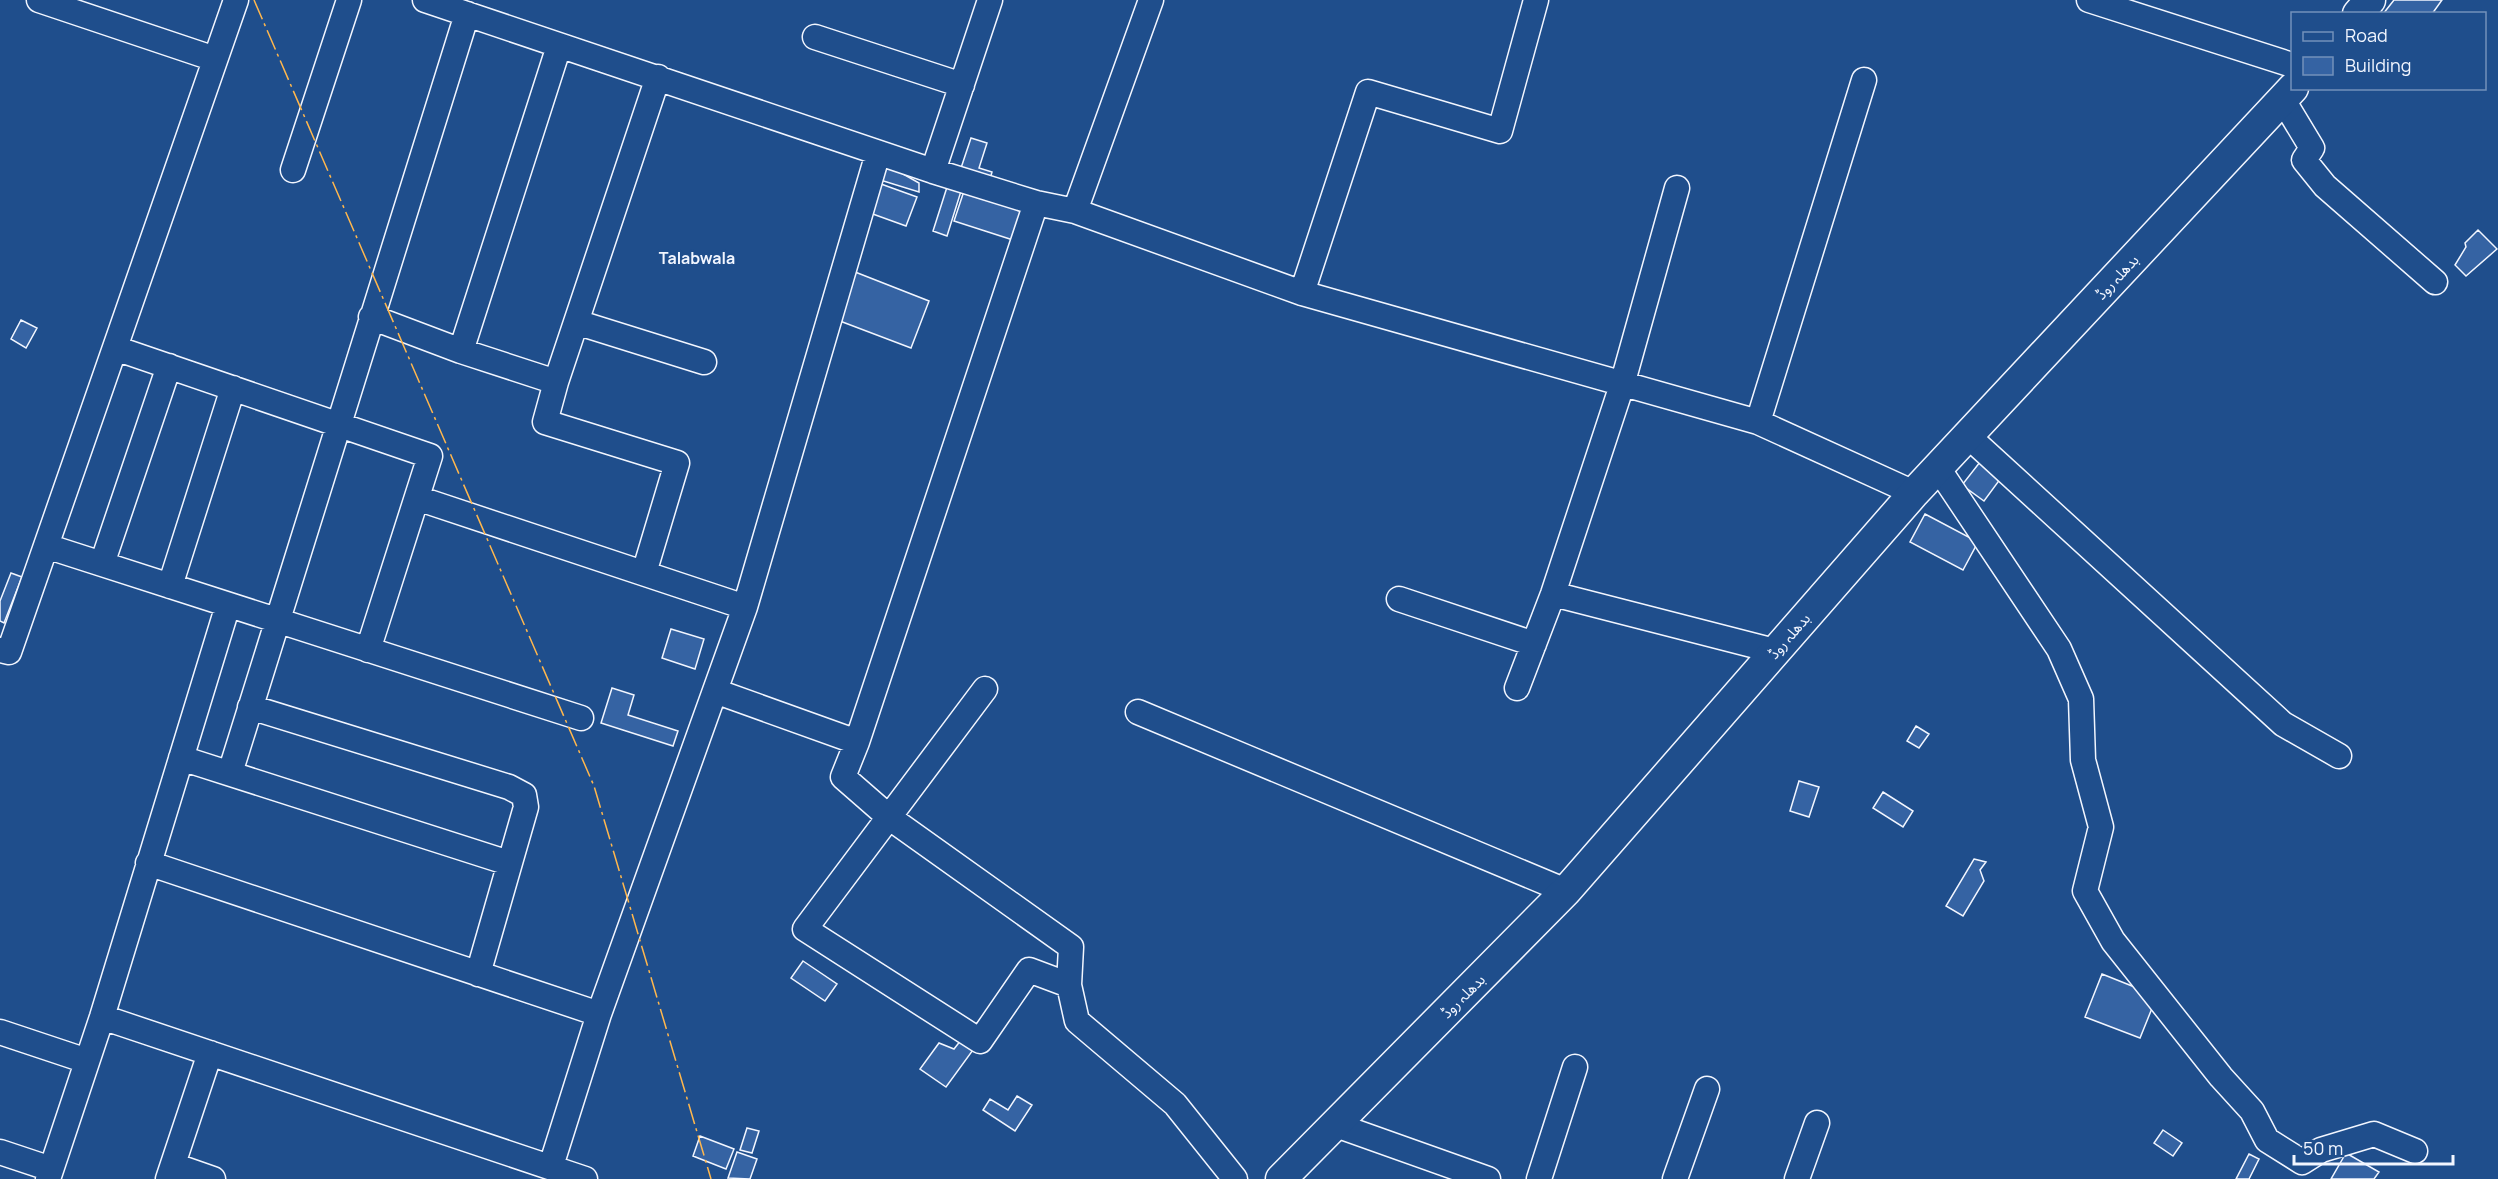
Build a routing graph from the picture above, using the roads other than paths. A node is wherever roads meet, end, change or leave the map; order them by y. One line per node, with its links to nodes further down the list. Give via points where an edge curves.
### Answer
1 (39, 0): 14 (street)
2 (236, 0): 14 (street)
3 (349, 0): 21 (street)
4 (425, 0): 11 (street)
5 (990, 0): 18 (street)
6 (1151, 0): 25 (street)
7 (1536, 0): 27 (street, via 1500,130 1368,92)
8 (2089, 0): 15 (street)
9 (2370, 0): 10 (main road)
10 (2360, 12)
11 (467, 14): 13 (street); 28 (street)
12 (815, 37): 18 (street)
13 (559, 46): 16 (street); 31 (street)
14 (215, 59): 30 (street)
15 (2291, 64)
16 (658, 77): 20 (street); 29 (street)
17 (1864, 80): 37 (street)
18 (962, 85): 22 (street)
19 (2288, 94): 26 (street, via 2312,148 2304,160 2325,186); 39 (main road, بدھلہ روڈ)
20 (878, 153): 22 (street); 50 (street)
21 (294, 170)
22 (933, 171): 24 (street)
23 (1677, 188): 35 (street)
24 (1036, 203): 25 (street); 62 (street)
25 (1075, 211): 27 (street)
26 (2435, 282)
27 (1302, 293): 35 (street)
28 (371, 317): 31 (street); 38 (street)
29 (576, 322): 32 (street); 34 (street)
30 (115, 348): 33 (street); 43 (street)
31 (462, 351): 34 (street)
32 (704, 362)
33 (169, 366): 36 (street); 44 (street)
34 (556, 382): 45 (street, via 545,422 677,463)
35 (1622, 385): 37 (street); 47 (street)
36 (233, 388): 38 (street); 46 (street)
37 (1758, 422): 41 (street)
38 (338, 423): 42 (street, via 429,456); 51 (street)
39 (1968, 436): 40 (main road, بدھلہ روڈ); 63 (street, via 2283,724)
40 (1938, 468): 41 (main road, بدھلہ روڈ); 81 (street, via 2059,649 2081,699 2082,760 2101,827 2085,891 2114,941 2252,1112 2267,1140 2302,1162 2321,1150 2374,1134)
41 (1914, 493): 55 (main road, بدھلہ روڈ)
42 (417, 498): 45 (street); 54 (street)
43 (46, 546): 44 (street); 53 (street, via 9,652)
44 (102, 564): 46 (street)
45 (644, 573): 50 (street)
46 (170, 586): 49 (street)
47 (1554, 594): 52 (street); 55 (street)
48 (1398, 599): 52 (street)
49 (228, 605): 51 (street); 64 (street)
50 (745, 607): 58 (street)
51 (277, 620): 54 (street); 59 (street)
52 (1534, 644): 57 (street)
53 (0, 650)
54 (368, 650): 61 (street)
55 (1775, 651): 69 (main road, بدھلہ روڈ)
56 (985, 688): 66 (street)
57 (1517, 688)
58 (715, 691): 62 (street); 72 (street)
59 (250, 707): 65 (street); 68 (street, via 509,787 524,795 526,807)
60 (1138, 712): 69 (street)
61 (581, 718)
62 (857, 742): 66 (street, via 843,777)
63 (2339, 756)
64 (181, 758): 65 (street); 67 (street)
65 (230, 773): 68 (street)
66 (890, 818): 71 (street, via 1071,947); 71 (street, via 805,929 980,1041 1029,969)
67 (148, 863): 70 (street); 73 (street)
68 (509, 863): 70 (street)
69 (1566, 891): 80 (main road, بدھلہ روڈ)
70 (478, 974): 72 (street)
71 (1069, 985): 88 (street, via 1077,1021 1175,1104)
72 (599, 1014): 83 (street)
73 (102, 1017): 75 (street); 76 (street)
74 (0, 1032): 76 (street)
75 (210, 1053): 83 (street); 84 (street)
76 (87, 1061): 85 (street)
77 (1575, 1067): 91 (street)
78 (1707, 1089): 92 (street)
79 (1817, 1123): 93 (street)
80 (1336, 1125): 89 (main road, بدھلہ روڈ); 90 (street)
81 (2415, 1151)
82 (0, 1152): 85 (street)
83 (551, 1166): 87 (street)
84 (170, 1172): 86 (street)
85 (50, 1174)
86 (213, 1179)
87 (585, 1179)
88 (1235, 1179)
89 (1281, 1179)
90 (1488, 1179)
91 (1539, 1179)
92 (1675, 1179)
93 (1797, 1179)

